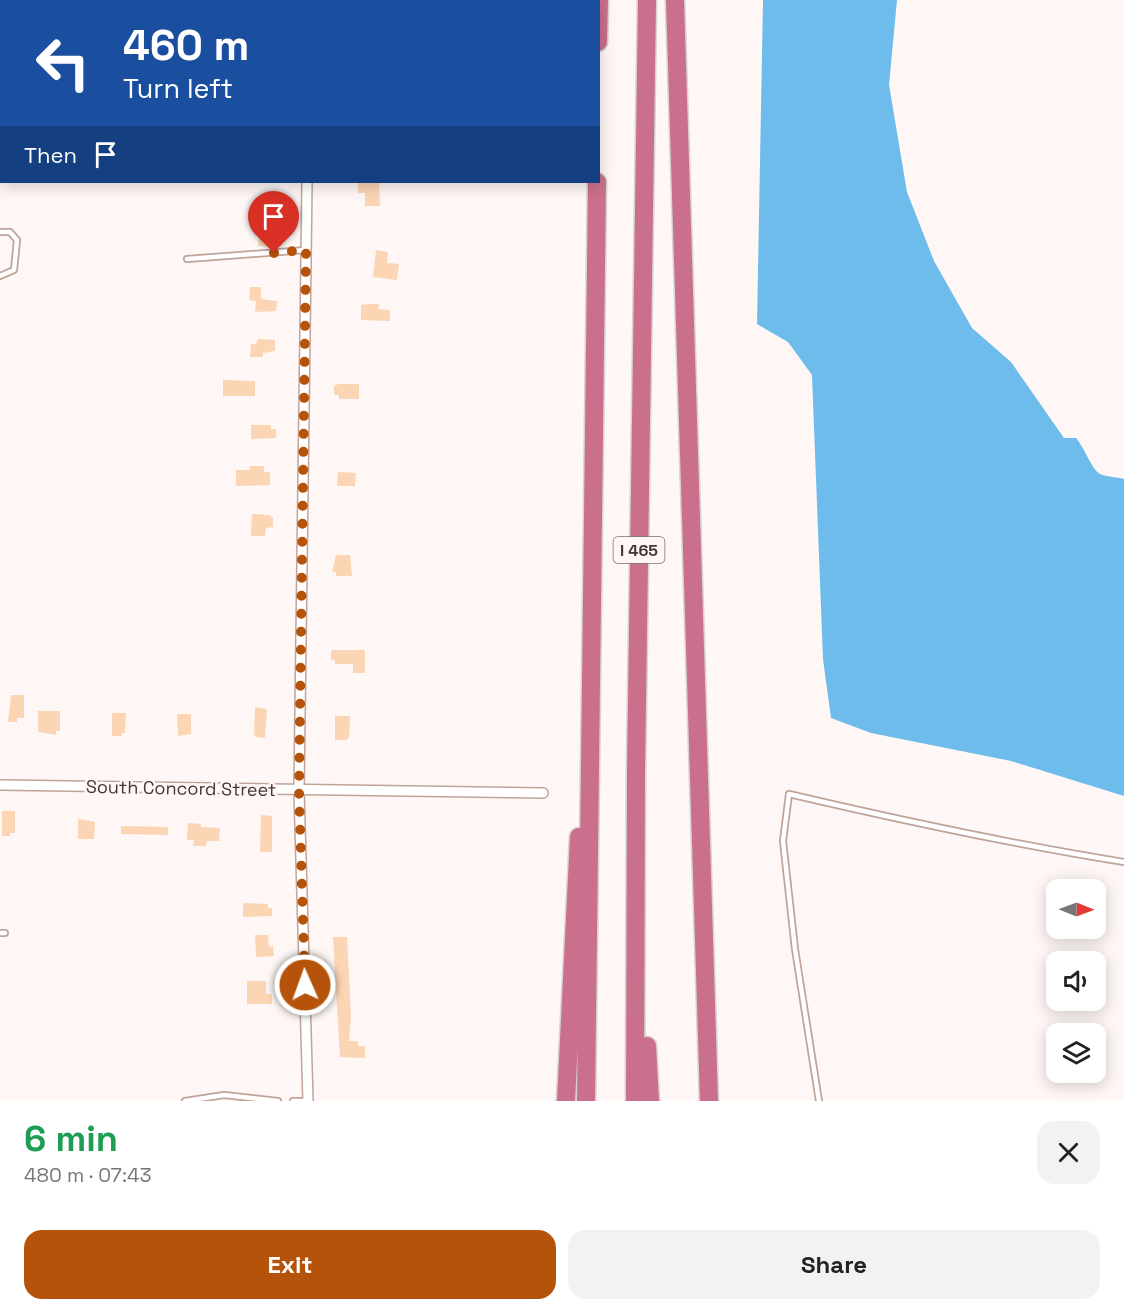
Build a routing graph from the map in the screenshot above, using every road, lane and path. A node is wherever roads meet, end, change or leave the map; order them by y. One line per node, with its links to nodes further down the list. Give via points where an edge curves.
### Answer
1 (647, 0): 13 (highway, I 465)
2 (675, 0): 23 (highway)
3 (307, 183): 6 (street)
4 (597, 183): 9 (highway, I 465)
5 (0, 232): 8 (lane, via 10,232 17,240 14,270)
6 (306, 250): 7 (lane); 11 (street)
7 (186, 259)
8 (0, 276)
9 (594, 581): 19 (highway); 20 (highway, I 465)
10 (0, 785): 11 (street, South Concord Street)
11 (299, 791): 12 (street, South Concord Street); 18 (street)
12 (543, 793)
13 (636, 852): 21 (highway, I 465); 22 (highway)
14 (1124, 862): 24 (lane, via 925,825 789,794 783,841)
15 (185, 1101): 16 (lane, via 225,1095)
16 (278, 1101)
17 (293, 1101): 18 (lane)
18 (308, 1101)
19 (566, 1101)
20 (586, 1101)
21 (635, 1101)
22 (650, 1101)
23 (709, 1101)
24 (819, 1101)

